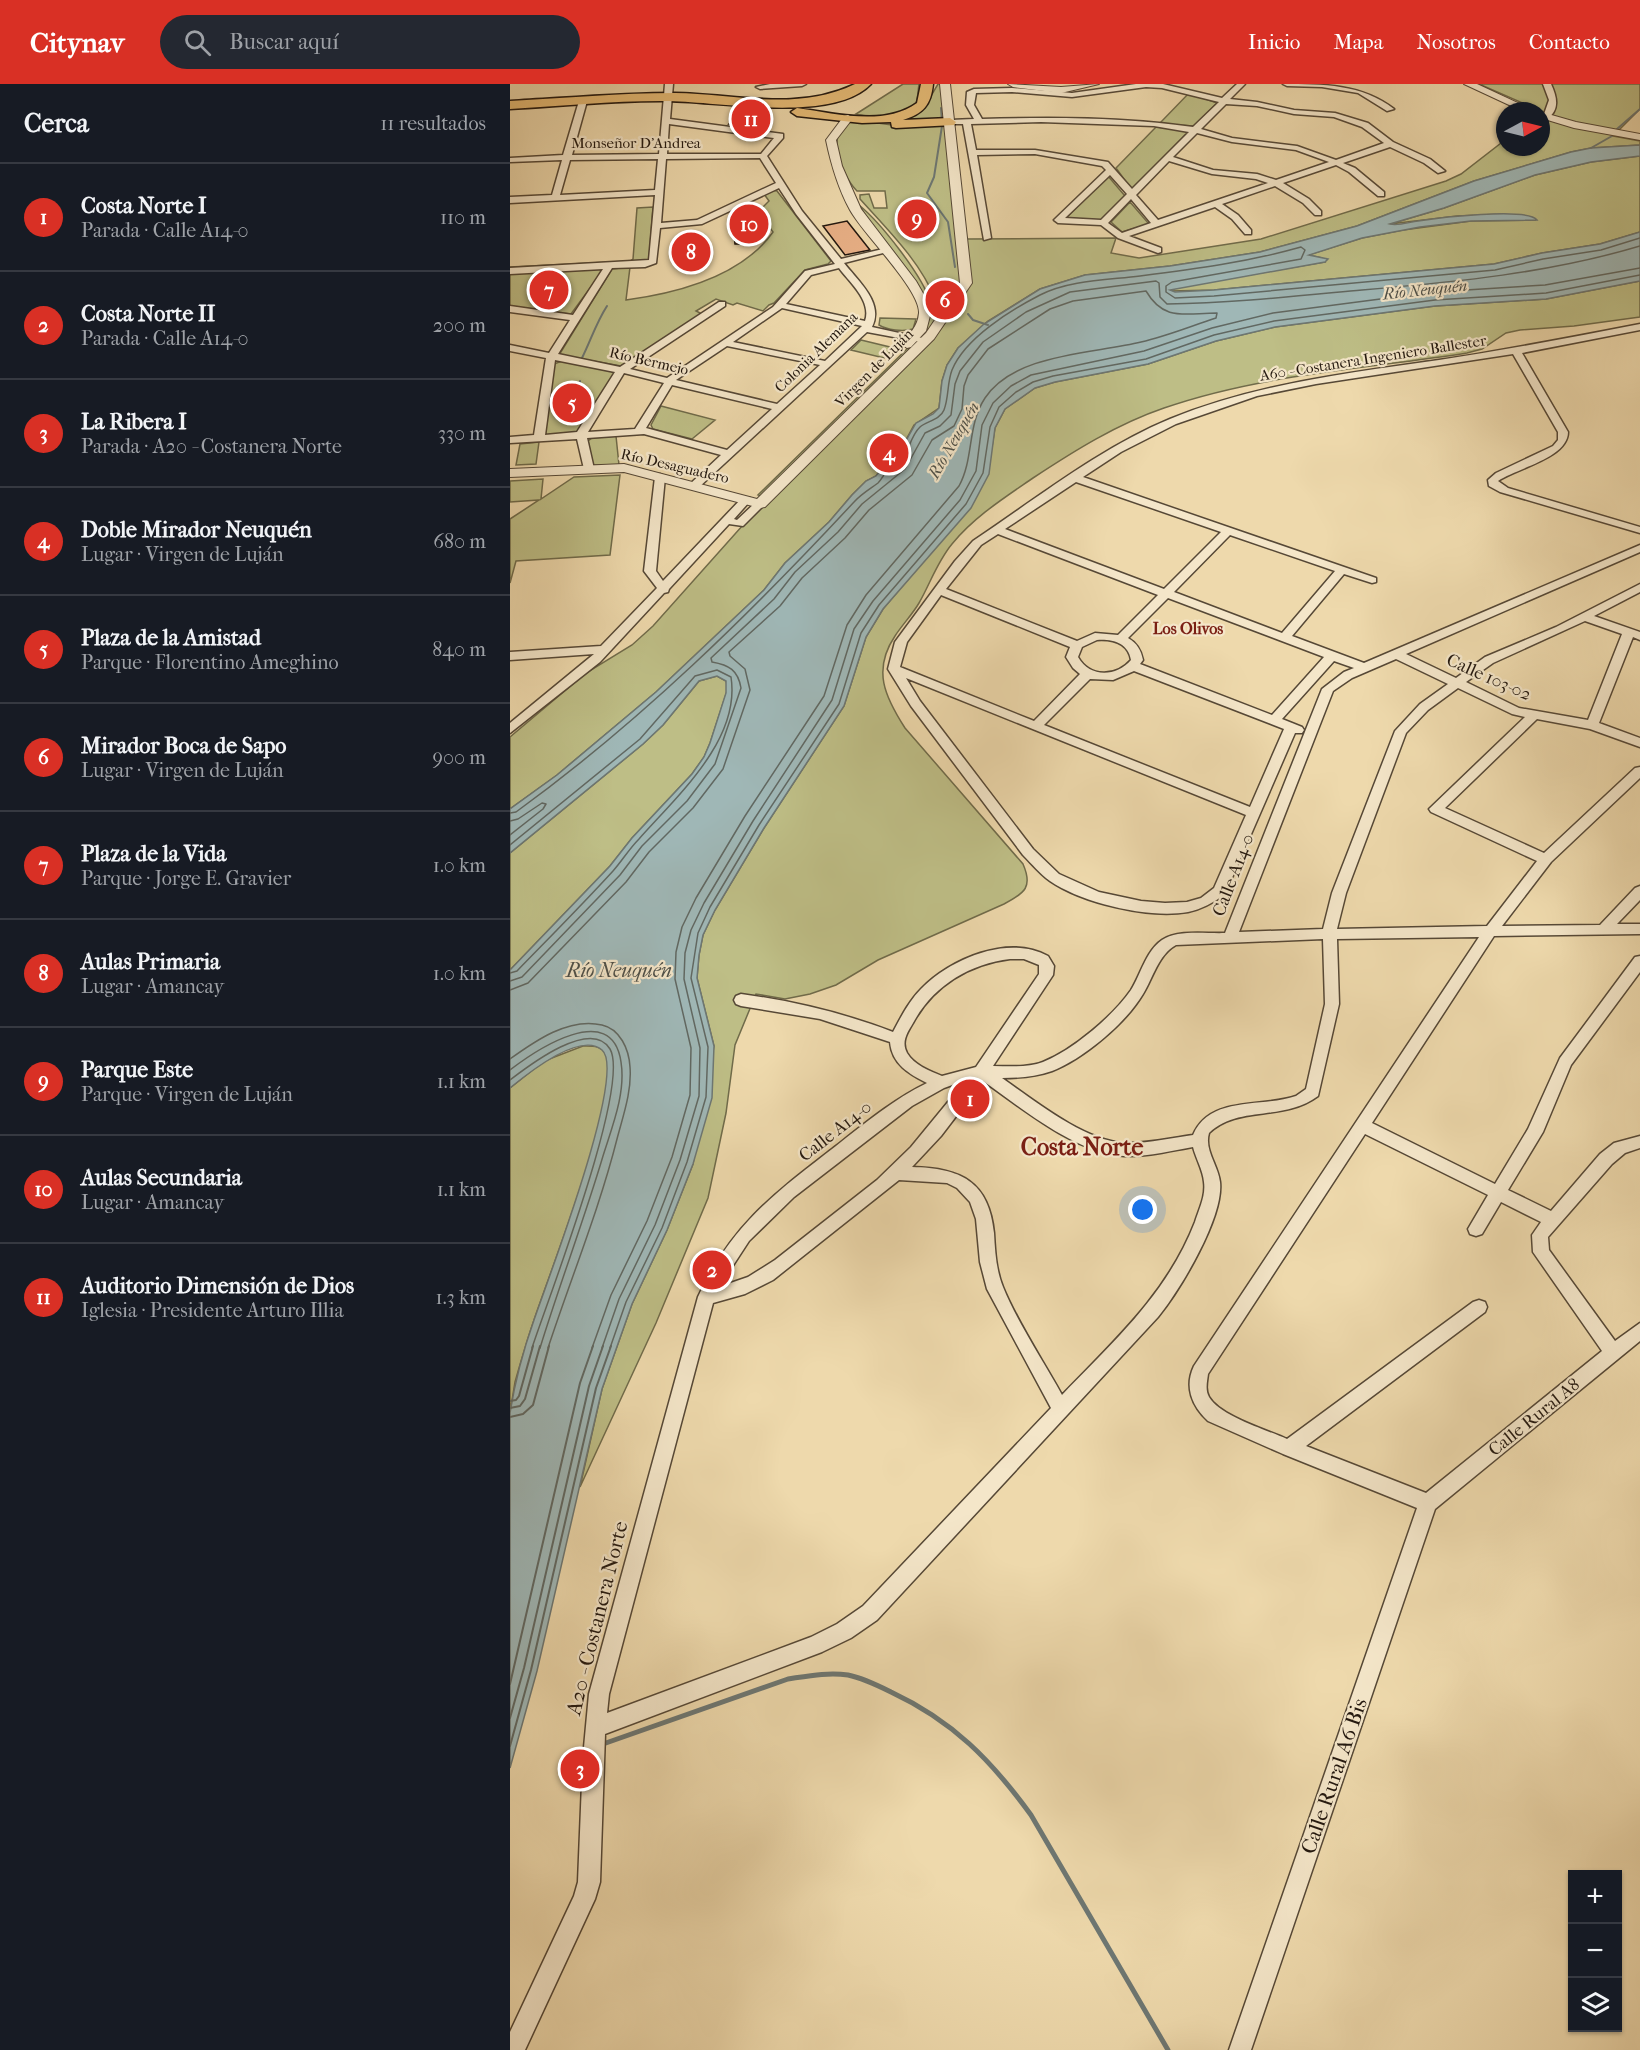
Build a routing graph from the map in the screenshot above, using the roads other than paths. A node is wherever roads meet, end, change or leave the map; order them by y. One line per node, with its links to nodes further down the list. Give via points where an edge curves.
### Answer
1 (802, 84): 11 (street)
2 (865, 84): 13 (main road)
3 (945, 84): 24 (street, Virgen de Luján)
4 (1013, 84): 5 (street, via 1061,90)
5 (1094, 84)
6 (1241, 84): 15 (street)
7 (1287, 84): 18 (street, via 1331,85 1360,91)
8 (1469, 84): 16 (street)
9 (1547, 84): 19 (street, via 1554,98)
10 (928, 86): 23 (main road, via 923,104 912,112 895,118)
11 (760, 87)
12 (668, 91): 13 (main road, via 781,106); 14 (main road); 21 (main road); 25 (street)
13 (846, 93): 21 (main road, via 837,106)
14 (583, 101): 17 (main road); 33 (street)
15 (1223, 101): 22 (street, via 1154,85 1072,95 978,90 970,94 970,105); 27 (street); 29 (street, via 1342,116 1365,125)
16 (1510, 102)
17 (510, 105)
18 (1390, 110)
19 (1550, 111)
20 (1550, 117): 28 (street)
21 (848, 118): 23 (main road); 39 (street, via 831,140 834,158)
22 (977, 118): 24 (street); 26 (street); 27 (street, via 1154,124)
23 (867, 119): 24 (main road, via 891,124)
24 (949, 120): 26 (street); 60 (street, Virgen de Luján, via 966,280)
25 (665, 121): 31 (street); 32 (street, via 780,136)
26 (967, 122): 30 (street)
27 (1195, 130): 34 (street); 36 (street, via 1232,140 1297,148)
28 (1640, 136)
29 (1389, 144): 36 (street); 38 (street)
30 (972, 153): 37 (street, via 1044,153 1101,163); 54 (street)
31 (661, 156): 32 (street, Monseñor D'Andrea); 33 (street, Monseñor D'Andrea); 42 (street)
32 (763, 156): 41 (street, Colonia Alemana)
33 (567, 157): 35 (street, Monseñor D'Andrea); 45 (street)
34 (1167, 158): 40 (street, via 1219,174); 44 (street)
35 (510, 160)
36 (1337, 162): 40 (street); 43 (street)
37 (1111, 169): 44 (street); 49 (street, via 1059,220)
38 (1441, 171)
39 (846, 183): 56 (street, via 856,210); 60 (street, via 920,276 937,304)
40 (1276, 183): 47 (street); 48 (street)
41 (780, 184): 51 (street, via 699,222); 57 (street, Colonia Alemana)
42 (658, 192): 45 (street); 51 (street)
43 (1381, 194)
44 (1130, 195): 49 (street); 50 (street)
45 (555, 198): 46 (street)
46 (510, 200)
47 (1216, 204): 50 (street); 52 (street, via 1236,217)
48 (1318, 213)
49 (1103, 223): 53 (street)
50 (1157, 224): 53 (street)
51 (656, 226): 58 (street, via 650,263)
52 (1248, 232)
53 (1121, 237): 55 (street)
54 (987, 238)
55 (1158, 250)
56 (887, 251): 57 (street); 67 (street, via 923,306)
57 (840, 263): 62 (street, via 808,273); 65 (street, Colonia Alemana, via 870,304 873,314)
58 (609, 266): 59 (street); 64 (street)
59 (510, 272)
60 (957, 299): 67 (street, Virgen de Luján, via 943,321)
61 (722, 304): 73 (street)
62 (780, 305): 65 (street); 68 (street)
63 (510, 309): 64 (street)
64 (576, 318): 71 (street)
65 (868, 327): 67 (street); 72 (street, Colonia Alemana)
66 (1640, 327): 70 (street, A60 - Costanera Ingeniero Ballester)
67 (920, 338): 86 (street, Virgen de Luján)
68 (725, 343): 72 (street); 74 (street)
69 (510, 348): 71 (street, Río Bermejo)
70 (1516, 351): 84 (street, A60 - Costanera Ingeniero Ballester, via 1255,393 1142,436); 89 (street, via 1563,432 1563,440 1557,448 1500,476 1493,484)
71 (551, 357): 73 (street, Río Bermejo); 78 (street)
72 (827, 364): 75 (street, Colonia Alemana)
73 (621, 370): 74 (street, Río Bermejo); 77 (street)
74 (669, 381): 75 (street, Río Bermejo); 76 (street)
75 (780, 408): 80 (street, Colonia Alemana)
76 (639, 432): 77 (street); 80 (street)
77 (581, 436): 78 (street); 81 (street)
78 (539, 438): 79 (street)
79 (510, 440)
80 (729, 454): 85 (street, Colonia Alemana)
81 (589, 469): 82 (street, Río Desaguadero); 83 (street, Río Desaguadero, via 624,468)
82 (510, 473)
83 (660, 477): 85 (street, Río Desaguadero); 95 (street, via 650,571)
84 (1074, 478): 88 (street, A60 - Costanera Ingeniero Ballester); 90 (street)
85 (694, 486): 86 (street, Río Desaguadero)
86 (753, 502): 87 (street, Virgen de Luján); 87 (street, Virgen de Luján, via 739,524)
87 (726, 520): 95 (street, Virgen de Luján)
88 (997, 530): 96 (street, A60 - Costanera Ingeniero Ballester, via 967,553); 97 (street)
89 (1640, 530)
90 (1228, 531): 92 (street); 97 (street)
91 (1640, 548): 104 (street, Calle A14-0)
92 (1342, 570): 93 (street); 100 (street)
93 (1372, 580)
94 (1640, 587): 98 (street)
95 (664, 590): 103 (street, Virgen de Luján)
96 (939, 591): 102 (street); 109 (street, A60 - Costanera Ingeniero Ballester, via 902,642)
97 (1167, 593): 100 (street); 101 (street)
98 (1585, 616): 99 (street); 111 (street, via 1501,654)
99 (1635, 634): 114 (street)
100 (1285, 637): 105 (street)
101 (1121, 639): 102 (street, via 1095,637); 107 (street, via 1136,653)
102 (1077, 645): 110 (street, via 1074,663)
103 (603, 650): 106 (street); 117 (street, Virgen de Luján)
104 (1396, 654): 108 (street, Calle A14-0); 111 (street, Calle 103-02)
105 (1332, 655): 108 (street); 113 (street)
106 (510, 657)
107 (1133, 666): 110 (street, via 1108,676); 113 (street)
108 (1365, 668): 118 (street, Calle A14-0, via 1328,689)
109 (894, 669): 115 (street); 121 (street, via 915,703 1028,852 1058,879 1072,886 1144,906 1178,908 1202,903 1220,891)
110 (1088, 673): 115 (street)
111 (1455, 683): 112 (street, Calle 103-02); 127 (street, via 1412,719 1394,745 1339,893)
112 (1533, 716): 114 (street, Calle 103-02); 122 (street, via 1436,809)
113 (1274, 721): 116 (street)
114 (1592, 725): 119 (street, Calle 103-02)
115 (1036, 726): 121 (street)
116 (1291, 728): 118 (street); 121 (street)
117 (510, 729)
118 (1309, 735): 128 (street, Calle A14-0)
119 (1640, 743)
120 (1640, 771): 122 (street)
121 (1253, 813)
122 (1546, 860): 126 (street)
123 (1640, 891): 125 (street)
124 (1640, 929): 125 (street)
125 (1603, 930): 126 (street)
126 (1490, 932): 127 (street); 134 (street)
127 (1329, 934): 128 (street); 135 (street, via 1332,1004 1313,1092 1298,1103 1222,1116 1206,1125)
128 (1230, 938): 132 (street, Calle A14-0, via 1168,942 1117,1017 1050,1067 1023,1072)
129 (1640, 961): 138 (street, via 1565,1062 1535,1132)
130 (741, 1000): 131 (street, via 822,1013)
131 (897, 1040): 132 (street, via 923,996 953,972 1001,955 1040,958 1048,968 1047,975); 133 (street, via 906,1064)
132 (981, 1072): 133 (street, Calle A14-0); 135 (street, via 1096,1144 1121,1149); 137 (street, via 924,1144)
133 (942, 1083): 141 (street, Calle A14-0, via 873,1126 772,1207 734,1247)
134 (1363, 1126): 138 (street); 146 (street, via 1200,1372 1197,1384 1198,1397 1214,1415)
135 (1198, 1140): 145 (street, via 1210,1171 1212,1191 1187,1264 1152,1312)
136 (1640, 1142): 139 (street, via 1620,1148 1605,1159)
137 (895, 1173): 141 (street, via 774,1271 742,1289); 145 (street, via 951,1178 975,1195 983,1209 989,1270 995,1289)
138 (1499, 1192): 139 (street); 140 (street)
139 (1553, 1220): 144 (street, via 1540,1235 1541,1252)
140 (1476, 1229)
141 (706, 1297): 148 (street, A20 - Costanera Norte, via 606,1663)
142 (1479, 1307): 146 (street)
143 (1640, 1331): 144 (street, Calle Rural A8)
144 (1613, 1353): 147 (street, Calle Rural A8)
145 (1061, 1410): 148 (street, via 870,1613 815,1645)
146 (1289, 1448): 147 (street)
147 (1428, 1503): 150 (street, Calle Rural A6 Bis)
148 (595, 1728): 149 (street, A20 - Costanera Norte, via 589,1882)
149 (513, 2050)
150 (1240, 2050)

